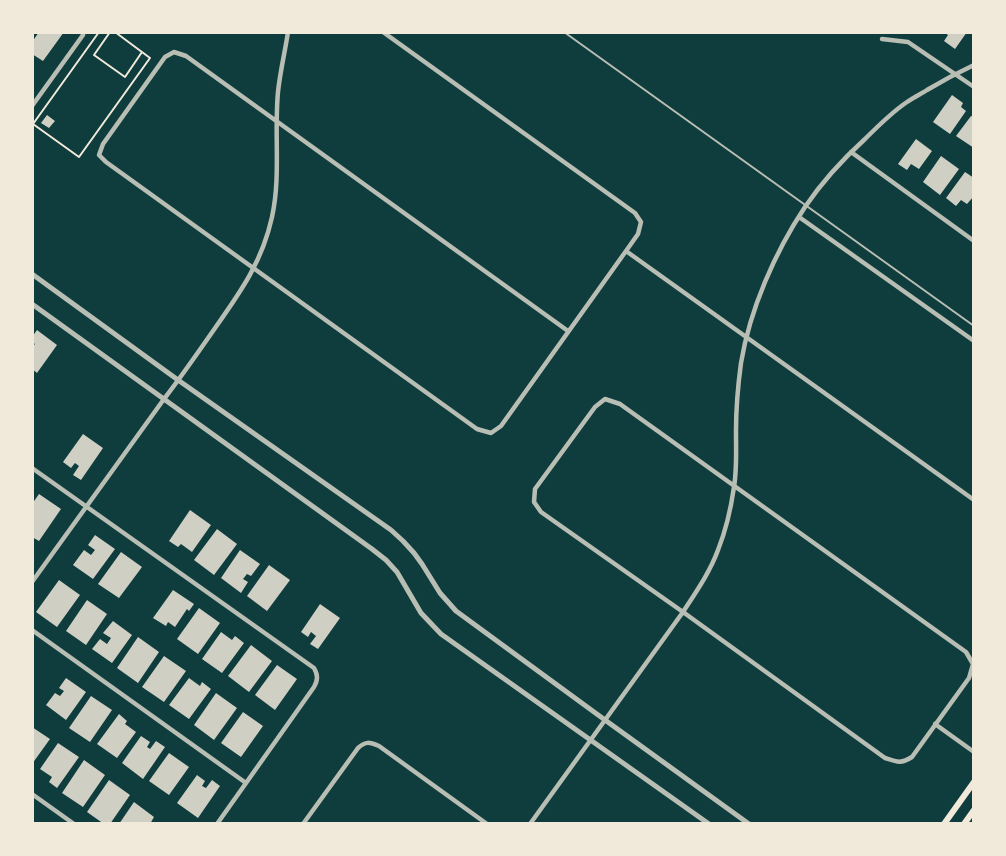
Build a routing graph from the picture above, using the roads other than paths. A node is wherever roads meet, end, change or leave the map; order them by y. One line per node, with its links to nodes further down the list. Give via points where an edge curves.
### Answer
1 (84, 32): 9 (street)
2 (288, 32): 10 (street, via 278,92)
3 (382, 32): 15 (street, via 635,213 641,222 638,234)
4 (564, 32): 12 (lane)
5 (882, 39): 7 (street, via 908,42)
6 (974, 65): 7 (street)
7 (955, 74): 8 (street); 11 (street, via 908,102)
8 (974, 87)
9 (32, 106)
10 (277, 122): 16 (street, via 272,218); 16 (street, via 186,56 174,52 166,56 103,144 99,155); 20 (street)
11 (851, 152): 12 (street); 14 (street)
12 (806, 206): 13 (street); 19 (lane)
13 (799, 217): 21 (street, via 776,258); 22 (street)
14 (974, 240)
15 (626, 251): 20 (street); 21 (street)
16 (254, 268): 20 (street, via 477,429 491,433 501,426); 23 (street)
17 (32, 274): 23 (street)
18 (32, 304): 24 (street)
19 (974, 326)
20 (568, 331)
21 (747, 338): 26 (street, via 737,400); 27 (street)
22 (974, 341)
23 (178, 380): 24 (street); 33 (street, via 391,530 422,564 456,611)
24 (164, 399): 28 (street); 35 (street, via 379,554 397,572 421,613 441,634)
25 (32, 468): 28 (street)
26 (734, 486): 30 (street, via 718,550); 30 (street, via 620,404 606,399 595,407 535,489 534,502 541,512); 32 (street, via 966,652)
27 (974, 500)
28 (86, 507): 29 (street); 38 (street, via 314,668 318,676 314,687)
29 (32, 582)
30 (683, 612): 33 (street); 34 (street, via 885,758 905,762)
31 (32, 630): 38 (street)
32 (973, 664): 34 (street, via 969,678)
33 (605, 720): 35 (street); 47 (street)
34 (935, 724): 36 (street)
35 (591, 739): 45 (street); 46 (street)
36 (974, 752)
37 (974, 782): 48 (main road)
38 (246, 783): 42 (street)
39 (32, 794): 41 (street)
40 (974, 810): 49 (main road)
41 (74, 824)
42 (217, 824)
43 (304, 824): 44 (street, via 358,748 366,742 379,746)
44 (487, 824)
45 (530, 824)
46 (709, 824)
47 (749, 824)
48 (944, 824)
49 (964, 824)

